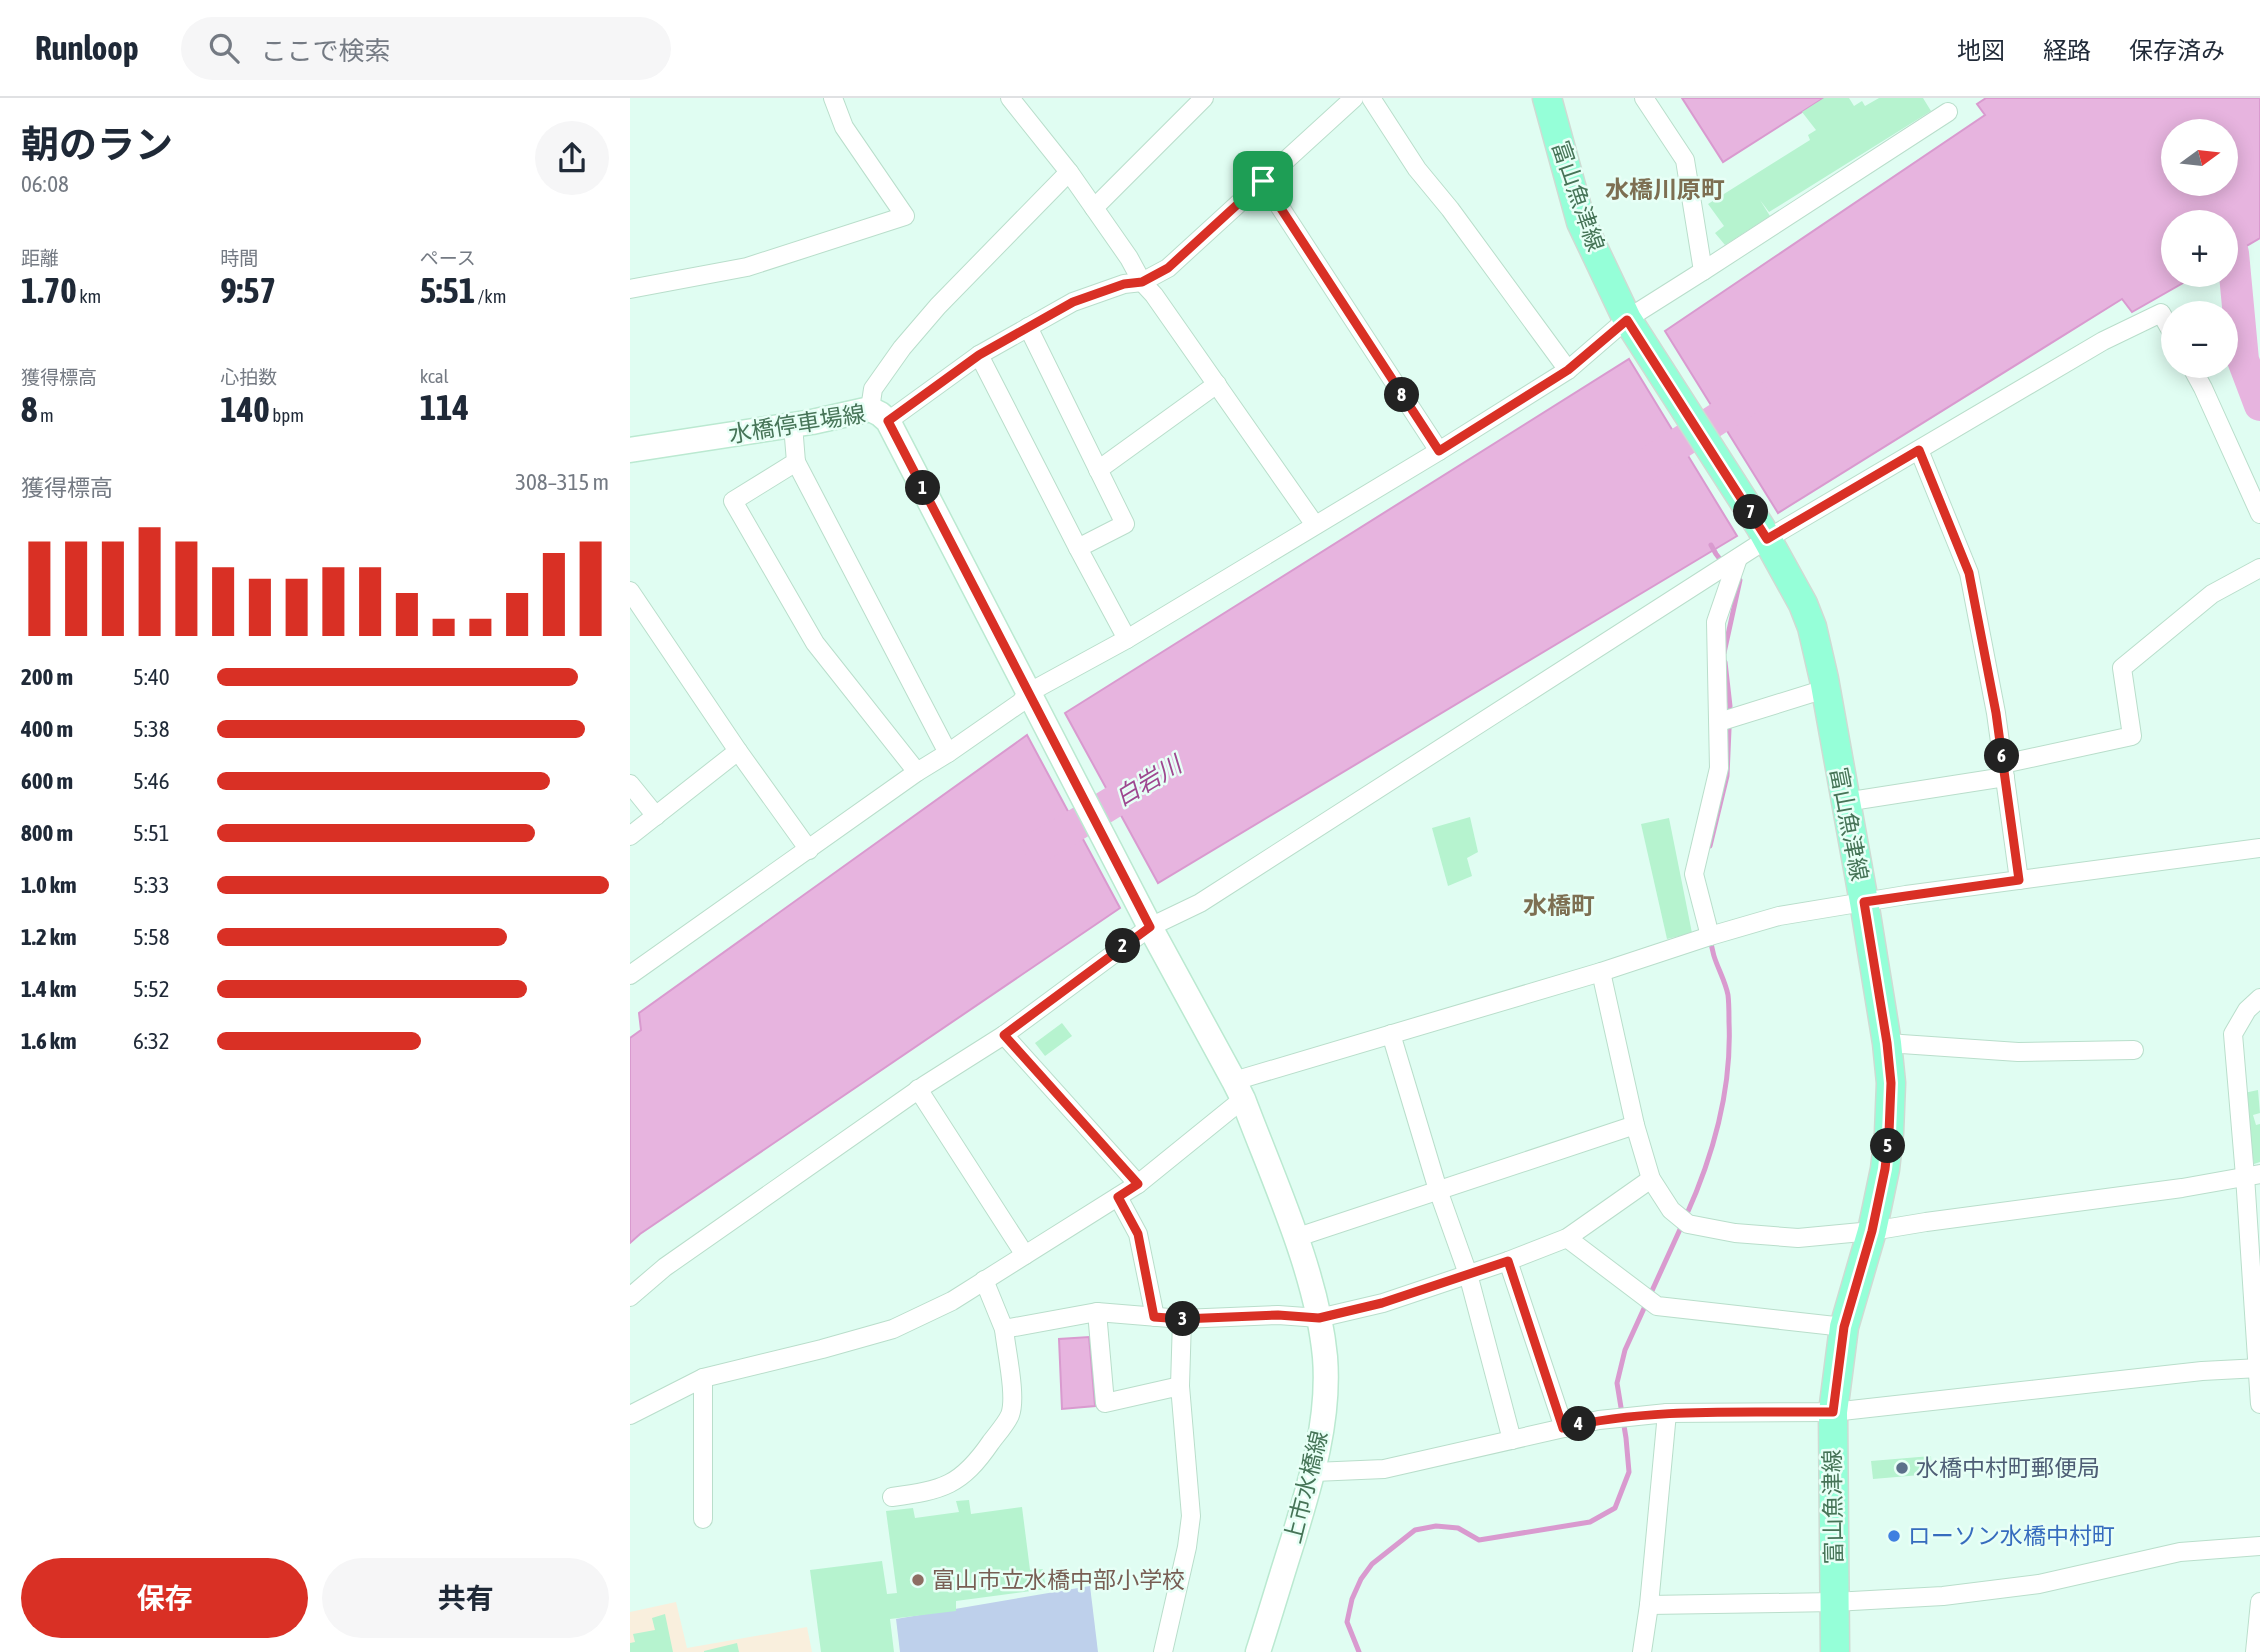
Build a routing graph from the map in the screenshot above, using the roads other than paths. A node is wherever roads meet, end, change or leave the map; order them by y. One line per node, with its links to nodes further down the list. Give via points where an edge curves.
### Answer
1 (833, 98): 14 (street, via 844,127 905,216 747,267)
2 (1010, 98): 9 (street)
3 (1204, 98): 11 (street)
4 (1354, 98): 10 (street)
5 (1371, 98): 19 (street, via 1417,169)
6 (1547, 98): 17 (main road, 富山魚津線, via 1581,222)
7 (1644, 98): 12 (street, via 1685,160)
8 (1948, 112): 12 (street)
9 (1069, 172): 11 (street); 22 (street, via 902,348 873,389)
10 (1263, 181): 13 (street, via 1168,268); 26 (street)
11 (1094, 208): 13 (street)
12 (1703, 271): 17 (street)
13 (1142, 282): 16 (street, via 1073,302); 21 (street)
14 (630, 289)
15 (2161, 313): 25 (street, via 2103,341)
16 (1028, 327): 18 (street); 28 (street)
17 (1633, 328): 19 (street); 31 (main road, 富山魚津線)
18 (979, 355): 22 (street); 32 (street)
19 (1568, 370): 26 (street)
20 (2198, 378): 29 (street)
21 (1217, 384): 28 (street); 30 (street)
22 (879, 415): 23 (main road, 水橋停車場線); 38 (main road, 水橋停車場線)
23 (793, 425): 24 (main road, 水橋停車場線); 27 (street)
24 (630, 450)
25 (1919, 450): 31 (street); 42 (street, via 1969,573)
26 (1439, 451): 30 (street)
27 (796, 462): 41 (street); 43 (street, via 733,501 815,643)
28 (1098, 470): 32 (street, via 1125,524)
29 (2260, 514)
30 (1315, 526): 36 (street)
31 (1764, 534): 33 (street); 37 (main road, 富山魚津線, via 1803,604)
32 (1077, 548): 36 (street)
33 (1738, 558): 39 (street, via 1716,622); 52 (street, via 1200,903)
34 (2260, 568): 42 (street, via 2212,594 2122,668 2132,736)
35 (630, 591): 40 (street)
36 (1127, 639): 38 (street)
37 (1825, 689): 39 (street); 45 (main road, 富山魚津線)
38 (1033, 702): 41 (street, via 1020,702); 52 (main road, 水橋停車場線)
39 (1719, 722): 53 (street, via 1719,768 1694,874)
40 (738, 751): 46 (street); 49 (street)
41 (948, 753): 43 (street)
42 (2004, 770): 45 (street); 50 (street)
43 (917, 772): 49 (street)
44 (630, 783): 46 (street)
45 (1844, 802): 51 (main road, 富山魚津線)
46 (656, 816): 47 (street)
47 (630, 836)
48 (2260, 848): 50 (street)
49 (809, 850): 55 (street)
50 (2019, 880): 51 (street)
51 (1864, 902): 53 (street, via 1779,916); 59 (main road, 富山魚津線)
52 (1147, 920): 58 (street); 62 (main road, 水橋停車場線)
53 (1710, 936): 54 (street)
54 (1601, 972): 57 (street); 63 (street)
55 (630, 975)
56 (2260, 998): 64 (street, via 2233,1034)
57 (1391, 1034): 62 (street); 67 (street)
58 (1004, 1035): 61 (street); 66 (street)
59 (1887, 1043): 60 (street, via 2018,1052); 69 (main road, 富山魚津線, via 1889,1133)
60 (2134, 1050)
61 (918, 1089): 72 (street); 76 (street)
62 (1238, 1090): 66 (street, via 1205,1127); 70 (main road, 上市水橋線)
63 (1635, 1125): 65 (street); 67 (street)
64 (2253, 1175): 69 (street); 83 (street)
65 (1651, 1179): 69 (street, via 1671,1210 1688,1224 1798,1238); 71 (street)
66 (1138, 1184): 68 (street)
67 (1438, 1190): 70 (street); 74 (street)
68 (1118, 1197): 72 (street); 78 (street, via 1138,1234)
69 (1872, 1231): 81 (main road, 富山魚津線)
70 (1295, 1238): 79 (main road, 上市水橋線)
71 (1567, 1238): 73 (street); 81 (street, via 1657,1306)
72 (1025, 1255): 75 (street)
73 (1508, 1261): 74 (street); 90 (street)
74 (1468, 1274): 79 (street); 91 (street)
75 (984, 1280): 82 (street); 84 (street, via 952,1301 893,1328)
76 (630, 1297)
77 (1097, 1312): 78 (street); 82 (street); 85 (street, via 1105,1403)
78 (1154, 1317): 80 (street)
79 (1319, 1318): 80 (street); 92 (main road, 上市水橋線, via 1325,1359 1324,1412)
80 (1182, 1319): 85 (street)
81 (1844, 1327): 87 (main road, 富山魚津線)
82 (1004, 1329): 93 (street, via 1012,1392 1010,1415 976,1464 958,1479 932,1492)
83 (2259, 1368): 86 (street); 87 (street)
84 (703, 1378): 89 (street); 94 (street)
85 (1180, 1386): 99 (street, via 1191,1516)
86 (2260, 1405)
87 (1833, 1412): 88 (street); 96 (main road, 富山魚津線)
88 (1667, 1413): 90 (street); 98 (street)
89 (630, 1415)
90 (1563, 1428): 91 (street)
91 (1513, 1440): 92 (street, via 1384,1469)
92 (1314, 1472): 100 (main road, 上市水橋線)
93 (892, 1497)
94 (702, 1519)
95 (2260, 1546): 96 (street, via 2180,1552 2039,1584 1943,1596)
96 (1834, 1602): 98 (street); 102 (main road, 富山魚津線)
97 (2260, 1602): 103 (street)
98 (1648, 1605): 101 (street)
99 (1163, 1652)
100 (1258, 1652)
101 (1642, 1652)
102 (1835, 1652)
103 (2255, 1652)

